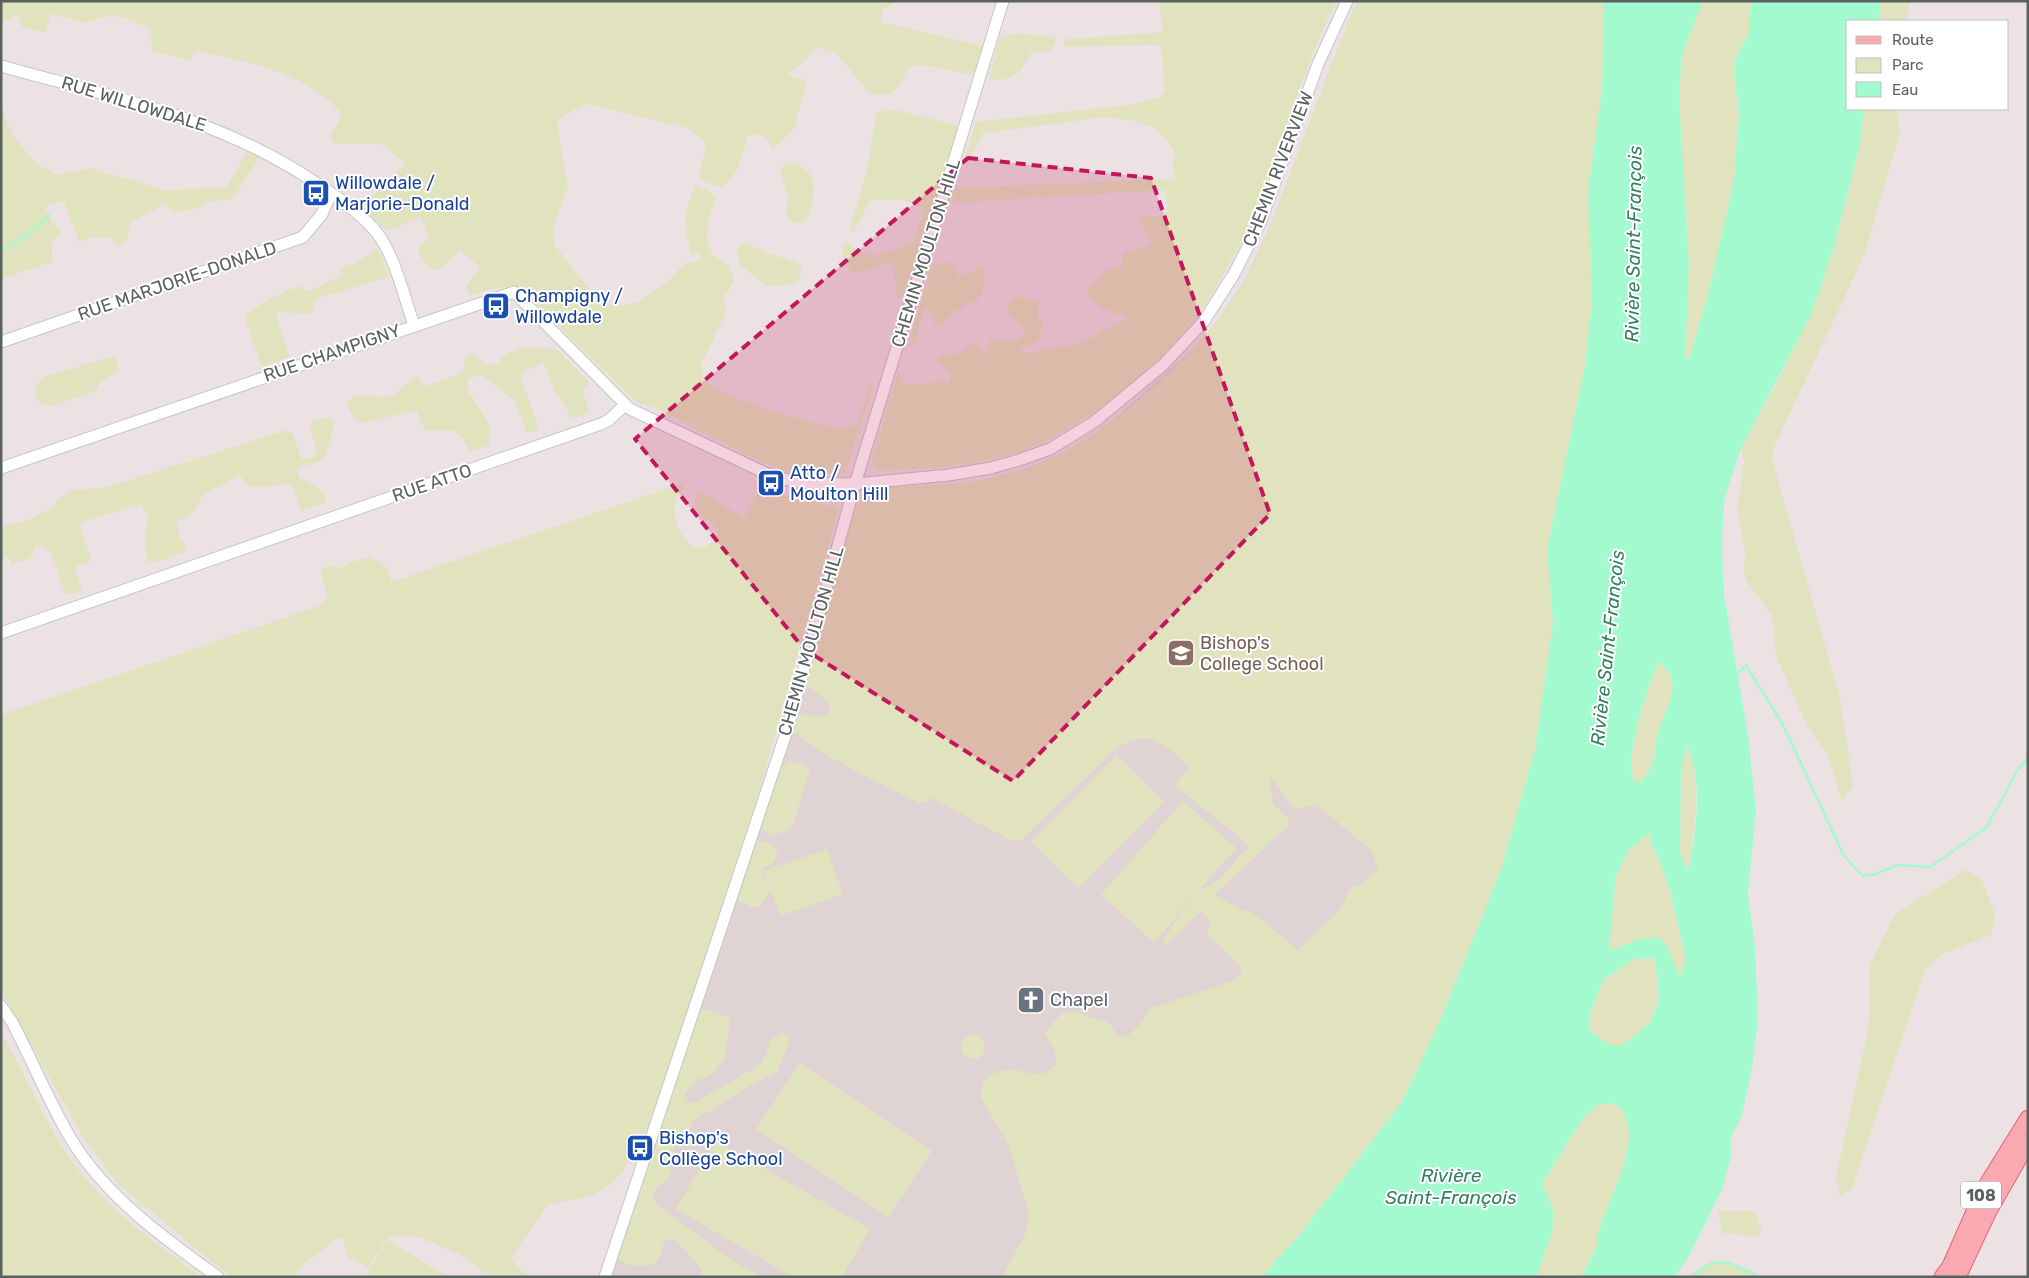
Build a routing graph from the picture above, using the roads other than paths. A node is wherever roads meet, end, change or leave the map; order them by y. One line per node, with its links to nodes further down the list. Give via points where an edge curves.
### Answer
1 (1003, 1): 9 (street, CHEMIN MOULTON HILL)
2 (1347, 1): 9 (street, CHEMIN RIVERVIEW, via 1318,64 1274,187 1249,245 1204,321 1164,365 1094,422 1050,449 991,468)
3 (1, 66): 4 (street, RUE WILLOWDALE, via 146,105 208,126 270,154)
4 (332, 193): 5 (street, RUE WILLOWDALE, via 363,218 386,247); 6 (street, RUE MARJORIE-DONALD, via 322,214 303,237)
5 (414, 325): 7 (street, RUE CHAMPIGNY, via 514,292); 8 (street, RUE CHAMPIGNY)
6 (1, 342)
7 (625, 405): 9 (street, via 774,477 803,483); 10 (street, RUE ATTO, via 601,424)
8 (1, 468)
9 (855, 484): 15 (street, CHEMIN MOULTON HILL, via 788,727)
10 (1, 633)
11 (1, 1006): 14 (street, via 71,1139 89,1164 160,1233)
12 (2028, 1118): 16 (main road, 108, via 1984,1189)
13 (2028, 1143): 17 (main road, 108, via 1989,1211)
14 (218, 1277)
15 (605, 1277)
16 (1942, 1277)
17 (1958, 1277)

